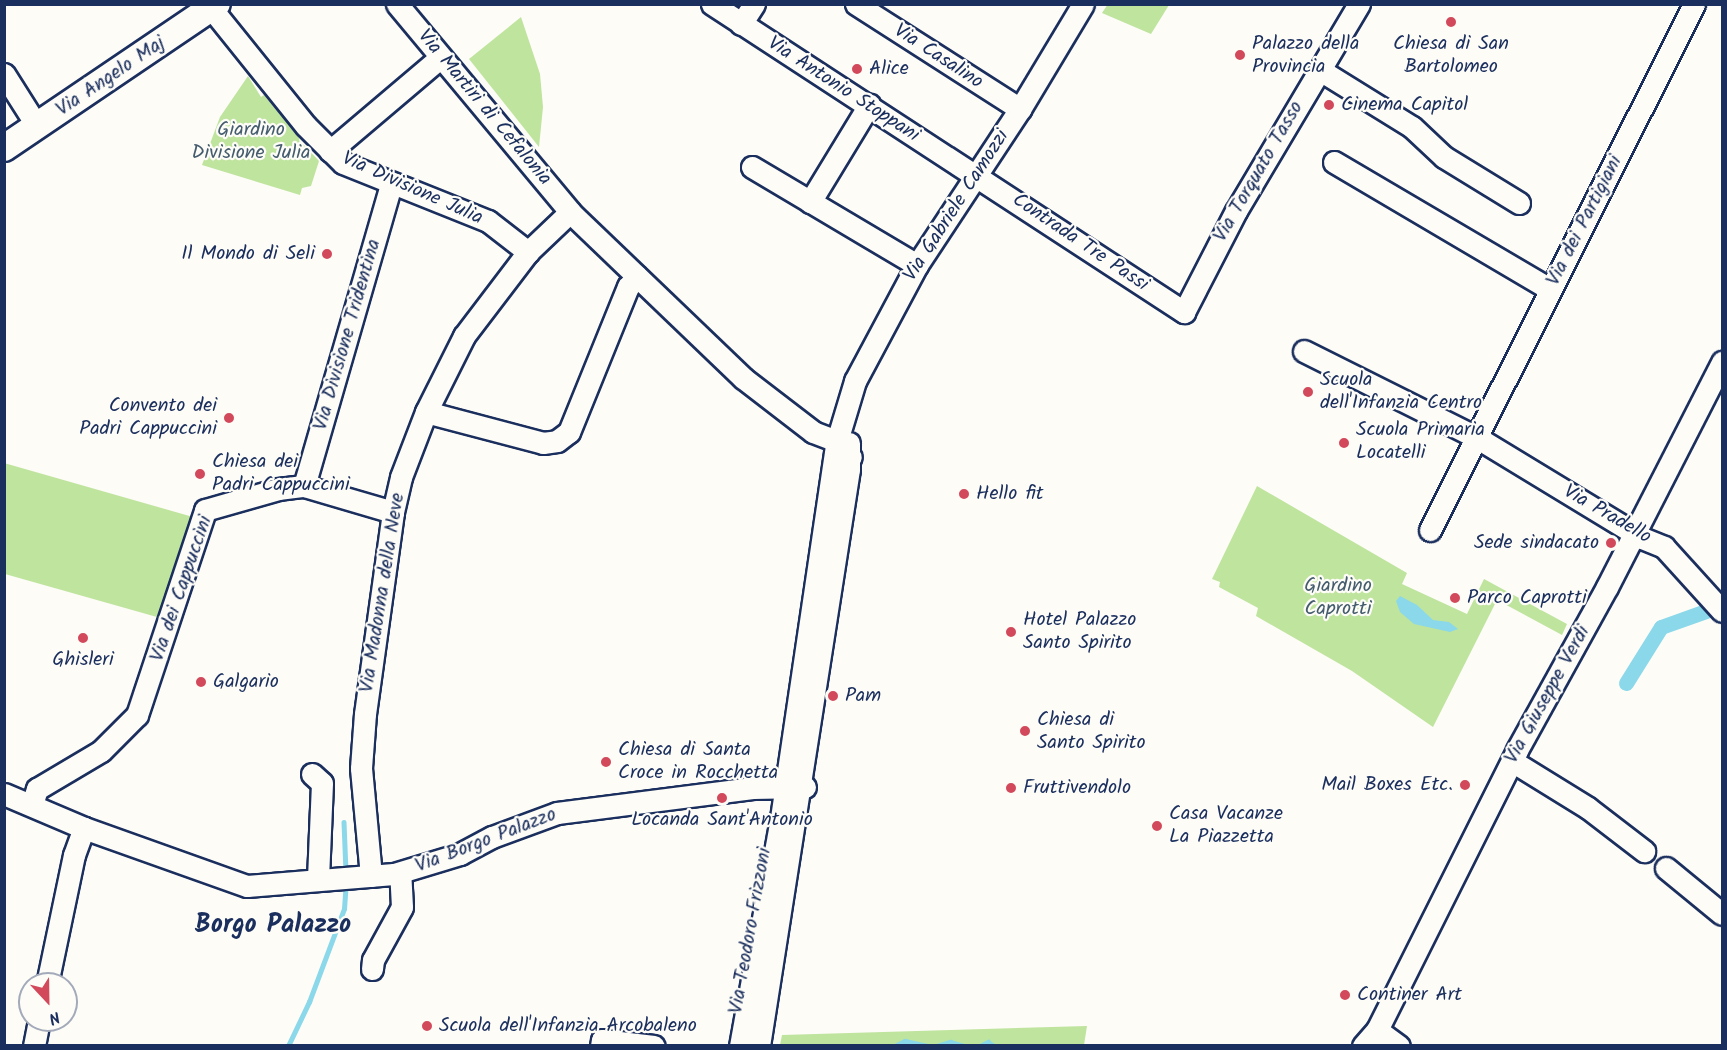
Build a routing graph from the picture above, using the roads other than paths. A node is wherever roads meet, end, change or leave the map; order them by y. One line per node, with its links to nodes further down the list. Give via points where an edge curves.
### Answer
1 (397, 4): 10 (street, Via Martiri di Cefalonia)
2 (712, 4): 9 (street, Via Antonio Stoppani)
3 (754, 4): 9 (street)
4 (856, 4): 14 (street, Via Casalino)
5 (1083, 4): 14 (street, Via Gabriele Camozzi)
6 (1359, 4): 11 (street, Via Torquato Tasso)
7 (1694, 4): 28 (street, Via dei Partigiani)
8 (214, 6): 15 (main road, Via Angelo Maj); 17 (street, Via Divisione Julia)
9 (741, 24): 13 (street, Via Antonio Stoppani)
10 (441, 57): 17 (street); 24 (street, Via Martiri di Cefalonia)
11 (1320, 70): 23 (street, via 1412,127 1444,157); 29 (street, Via Torquato Tasso, via 1219,242)
12 (4, 74): 15 (street)
13 (869, 105): 20 (street, Via Antonio Stoppani); 22 (street)
14 (1020, 109): 20 (street, Via Gabriele Camozzi)
15 (37, 126): 16 (main road, Via Angelo Maj)
16 (4, 148)
17 (330, 151): 21 (street, Via Divisione Julia, via 343,163)
18 (1334, 162): 28 (street)
19 (752, 167): 22 (street)
20 (975, 175): 26 (street, Via Gabriele Camozzi); 29 (street, Contrada Tre Passi)
21 (390, 184): 25 (street, Via Divisione Julia, via 493,225); 35 (street, Via Divisione Tridentina)
22 (810, 202): 26 (street)
23 (1519, 202)
24 (570, 212): 25 (street, Via Madonna della Neve); 27 (street)
25 (528, 252): 32 (street, Via Madonna della Neve, via 464,336)
26 (917, 265): 34 (street, Via Gabriele Camozzi, via 869,352 845,413)
27 (637, 276): 32 (street, via 628,287 569,432 557,441 543,443); 34 (street, via 743,378 813,432)
28 (1550, 289): 33 (street, Via dei Partigiani)
29 (1184, 312)
30 (1304, 351): 33 (street, Via Pradello)
31 (1722, 362): 38 (street, Via Giuseppe Verdi)
32 (426, 412): 36 (street, Via Madonna della Neve)
33 (1476, 437): 37 (street); 38 (street, Via Pradello)
34 (844, 449): 42 (street, Via Gabriele Camozzi, via 843,499); 42 (street, Via Gabriele Camozzi, via 825,458)
35 (304, 486): 36 (street, Via dei Cappuccini); 44 (street, Via dei Cappuccini, via 278,489 205,510 141,709 101,751 37,789)
36 (393, 512): 50 (street, Via Madonna della Neve, via 361,768)
37 (1430, 530)
38 (1633, 532): 39 (street, Via Pradello, via 1664,547); 40 (street, Via Giuseppe Verdi)
39 (1722, 611)
40 (1512, 760): 47 (street, via 1588,808); 55 (street, Via Giuseppe Verdi)
41 (312, 774): 51 (street, via 322,783)
42 (791, 779): 45 (street); 49 (street, Via Borgo Palazzo, via 752,788 557,813 492,837 460,854)
43 (4, 794): 44 (street, Via Borgo Palazzo)
44 (32, 805): 46 (street, Via Borgo Palazzo)
45 (783, 818): 58 (street, Via Teodoro Frizzoni); 59 (street, Via Teodoro Frizzoni); 60 (street, Via Teodoro Frizzoni)
46 (84, 828): 51 (street, Via Borgo Palazzo, via 247,886); 54 (street, via 74,855)
47 (1644, 851)
48 (1666, 868): 52 (street)
49 (400, 873): 50 (street, Via Borgo Palazzo); 53 (street, Via Borgo Palazzo, via 402,907 372,960)
50 (368, 876): 51 (street, Via Borgo Palazzo)
51 (322, 879)
52 (1722, 914)
53 (372, 969)
54 (50, 972)
55 (1377, 1030): 61 (street, Via Giuseppe Verdi); 62 (street)
56 (642, 1045): 57 (street, via 602,1040)
57 (602, 1046)
58 (732, 1046)
59 (740, 1046)
60 (759, 1046)
61 (1363, 1046)
62 (1399, 1046)

